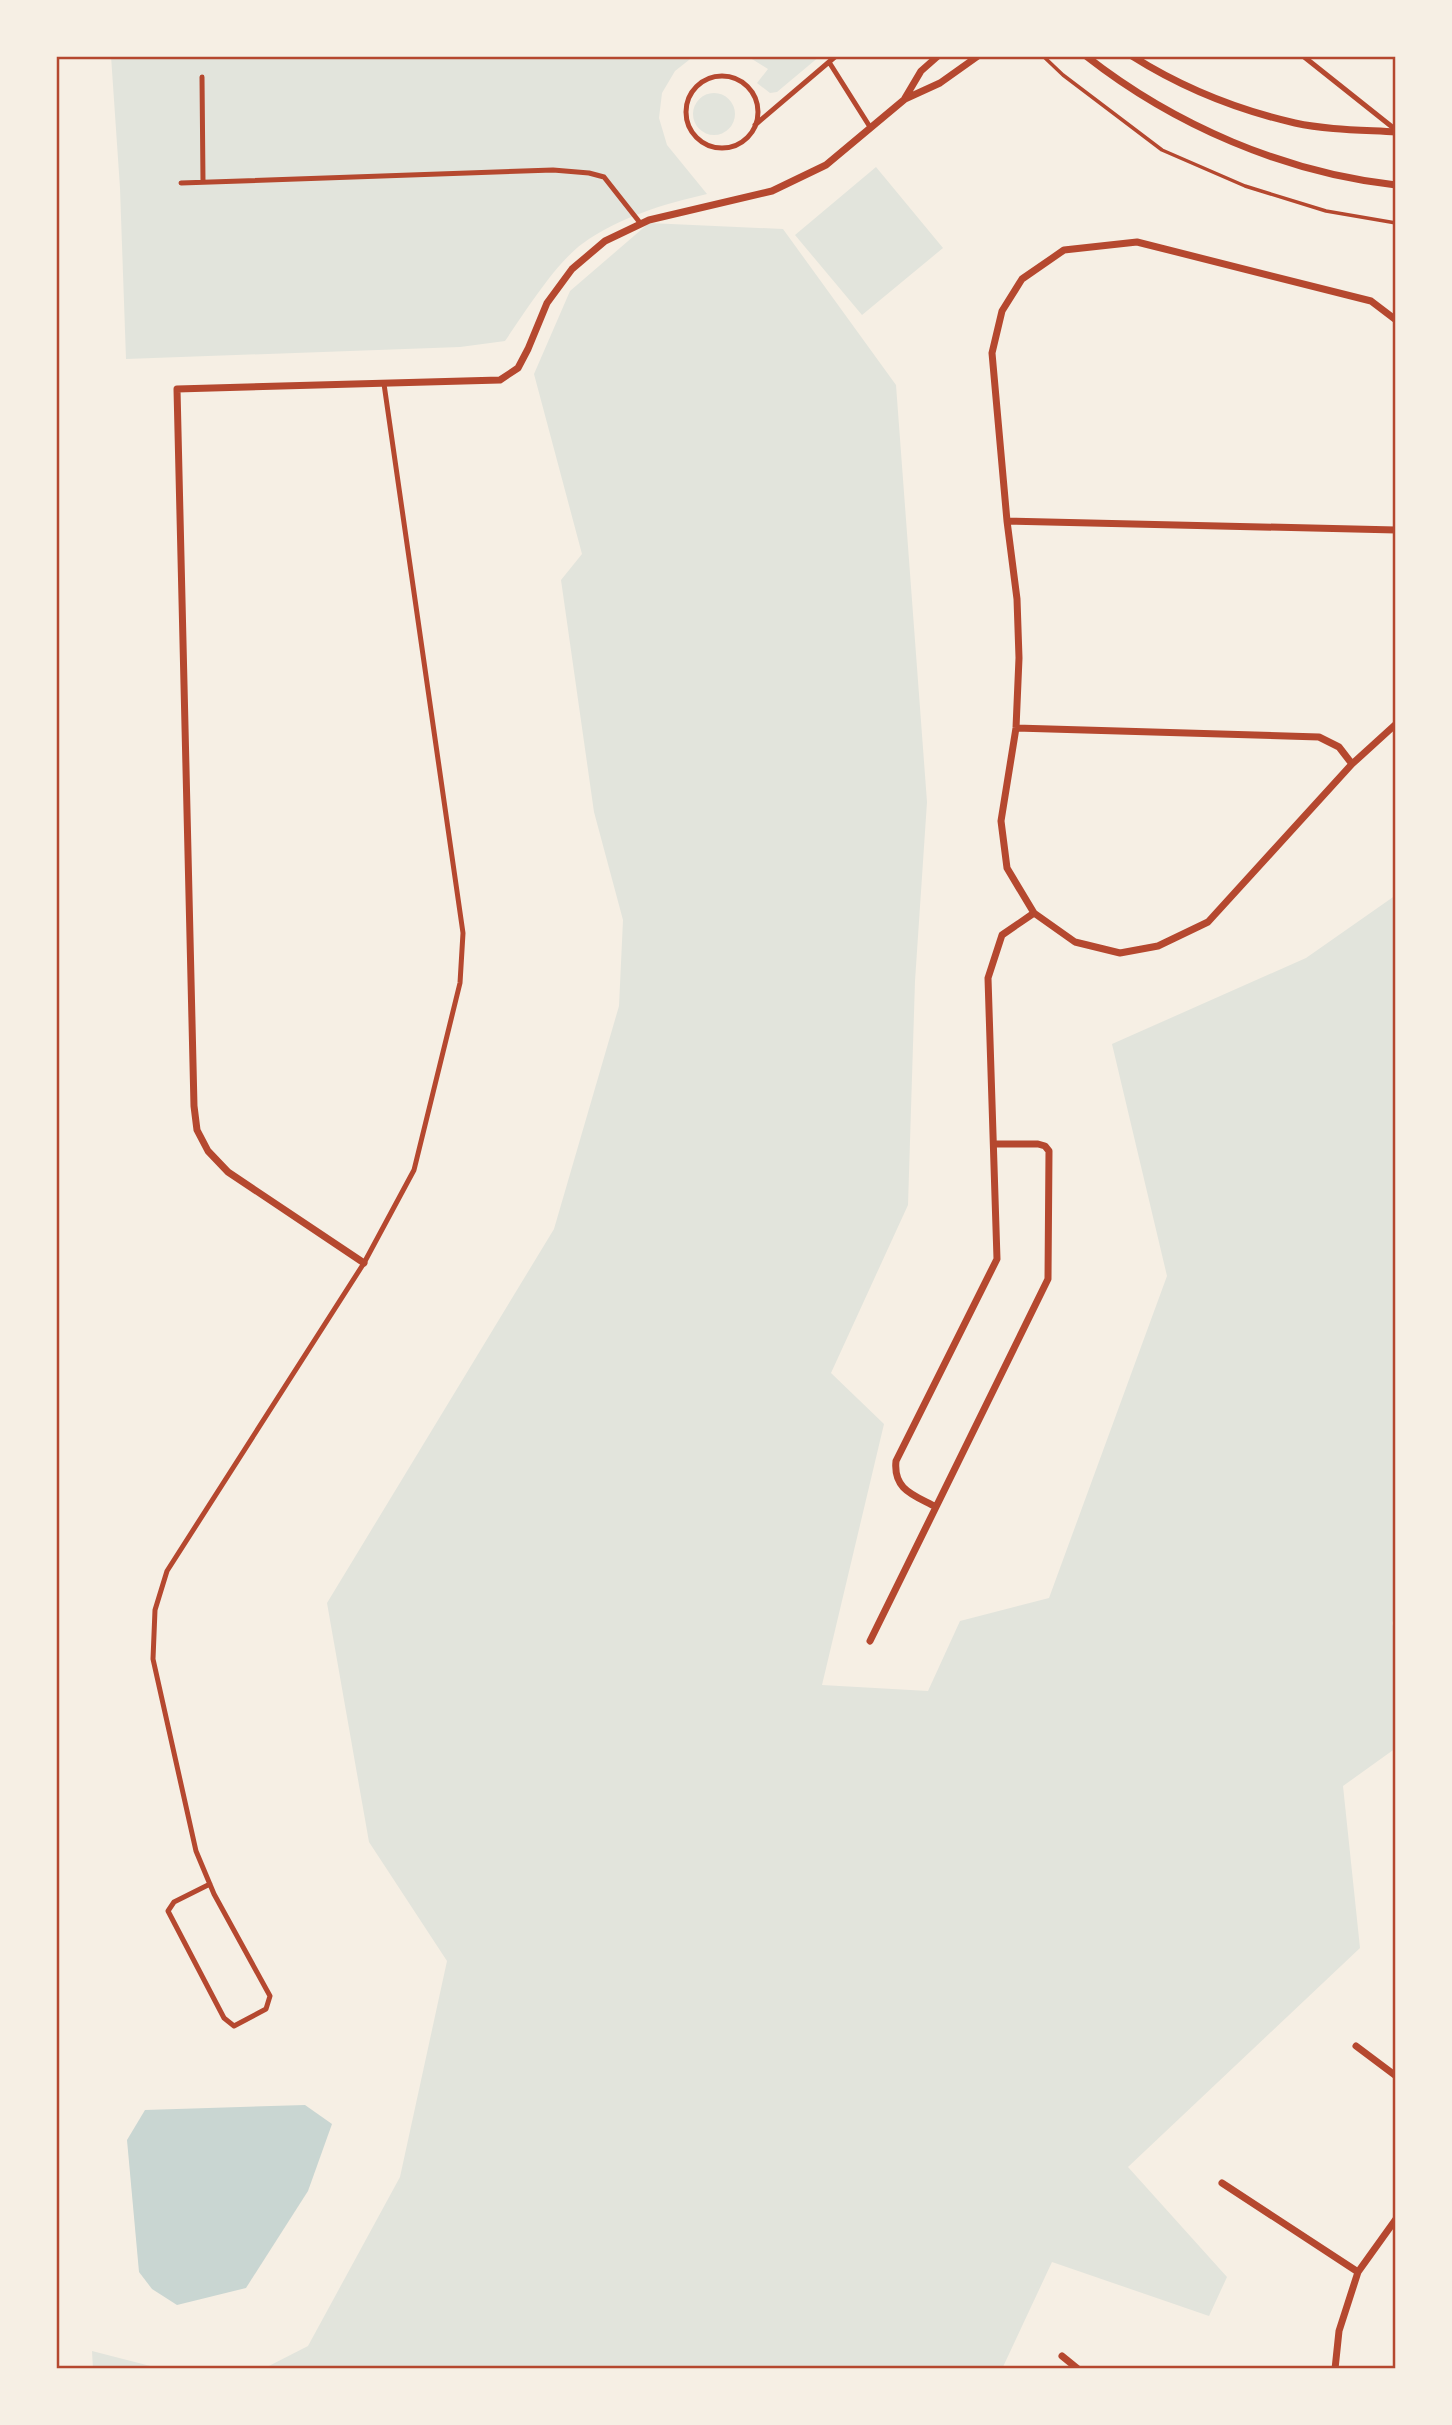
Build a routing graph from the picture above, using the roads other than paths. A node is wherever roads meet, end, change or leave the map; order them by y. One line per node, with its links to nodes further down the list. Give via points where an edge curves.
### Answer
1 (836, 56): 7 (lane)
2 (938, 56): 9 (street, via 921,71)
3 (978, 56): 9 (street, via 940,83)
4 (1086, 56): 15 (street, via 1164,108 1247,149 1357,181)
5 (1132, 56): 12 (street, via 1227,103 1296,123)
6 (1303, 56): 12 (lane)
7 (829, 62): 10 (lane); 11 (lane)
8 (202, 77): 13 (lane)
9 (905, 99): 11 (street)
10 (755, 125): 10 (lane, via 756,101 751,91 733,78 721,76 699,84 686,105 689,129 707,146 731,148)
11 (870, 127): 16 (street, via 826,165 772,191)
12 (1396, 131)
13 (203, 182): 14 (lane); 16 (lane, via 553,170 589,173 604,177)
14 (181, 183)
15 (1396, 185)
16 (641, 224): 18 (street, via 605,241 572,269 547,303 518,368 500,380)
17 (1396, 320): 19 (street, via 1371,301 1138,242 1064,250 1023,279 1002,311 992,353)
18 (384, 384): 26 (lane, via 463,933 460,983 414,1170); 26 (street, via 177,389 197,1130 208,1151 228,1172)
19 (1007, 521): 20 (street); 22 (street, via 1017,599)
20 (1396, 530)
21 (1396, 724): 23 (street)
22 (1016, 728): 23 (street, via 1319,737 1339,747); 24 (street, via 1001,821 1007,869)
23 (1352, 764): 24 (street, via 1208,922 1158,946 1119,953 1074,942)
24 (1034, 913): 25 (street, via 1002,935 988,978)
25 (994, 1144): 27 (street, via 998,1259 896,1461 899,1483); 27 (street, via 1038,1144 1049,1151 1048,1279)
26 (364, 1263): 29 (lane, via 167,1571 155,1610 153,1659 196,1851)
27 (936, 1507): 28 (street)
28 (870, 1641)
29 (210, 1884): 29 (lane, via 270,1996 266,2009 234,2026 224,2018 168,1911 174,1902)
30 (1356, 2046): 31 (street)
31 (1396, 2076)
32 (1222, 2183): 34 (street)
33 (1396, 2219): 34 (street)
34 (1358, 2272): 37 (street, via 1339,2330)
35 (1062, 2356): 36 (street)
36 (1078, 2369)
37 (1335, 2369)

